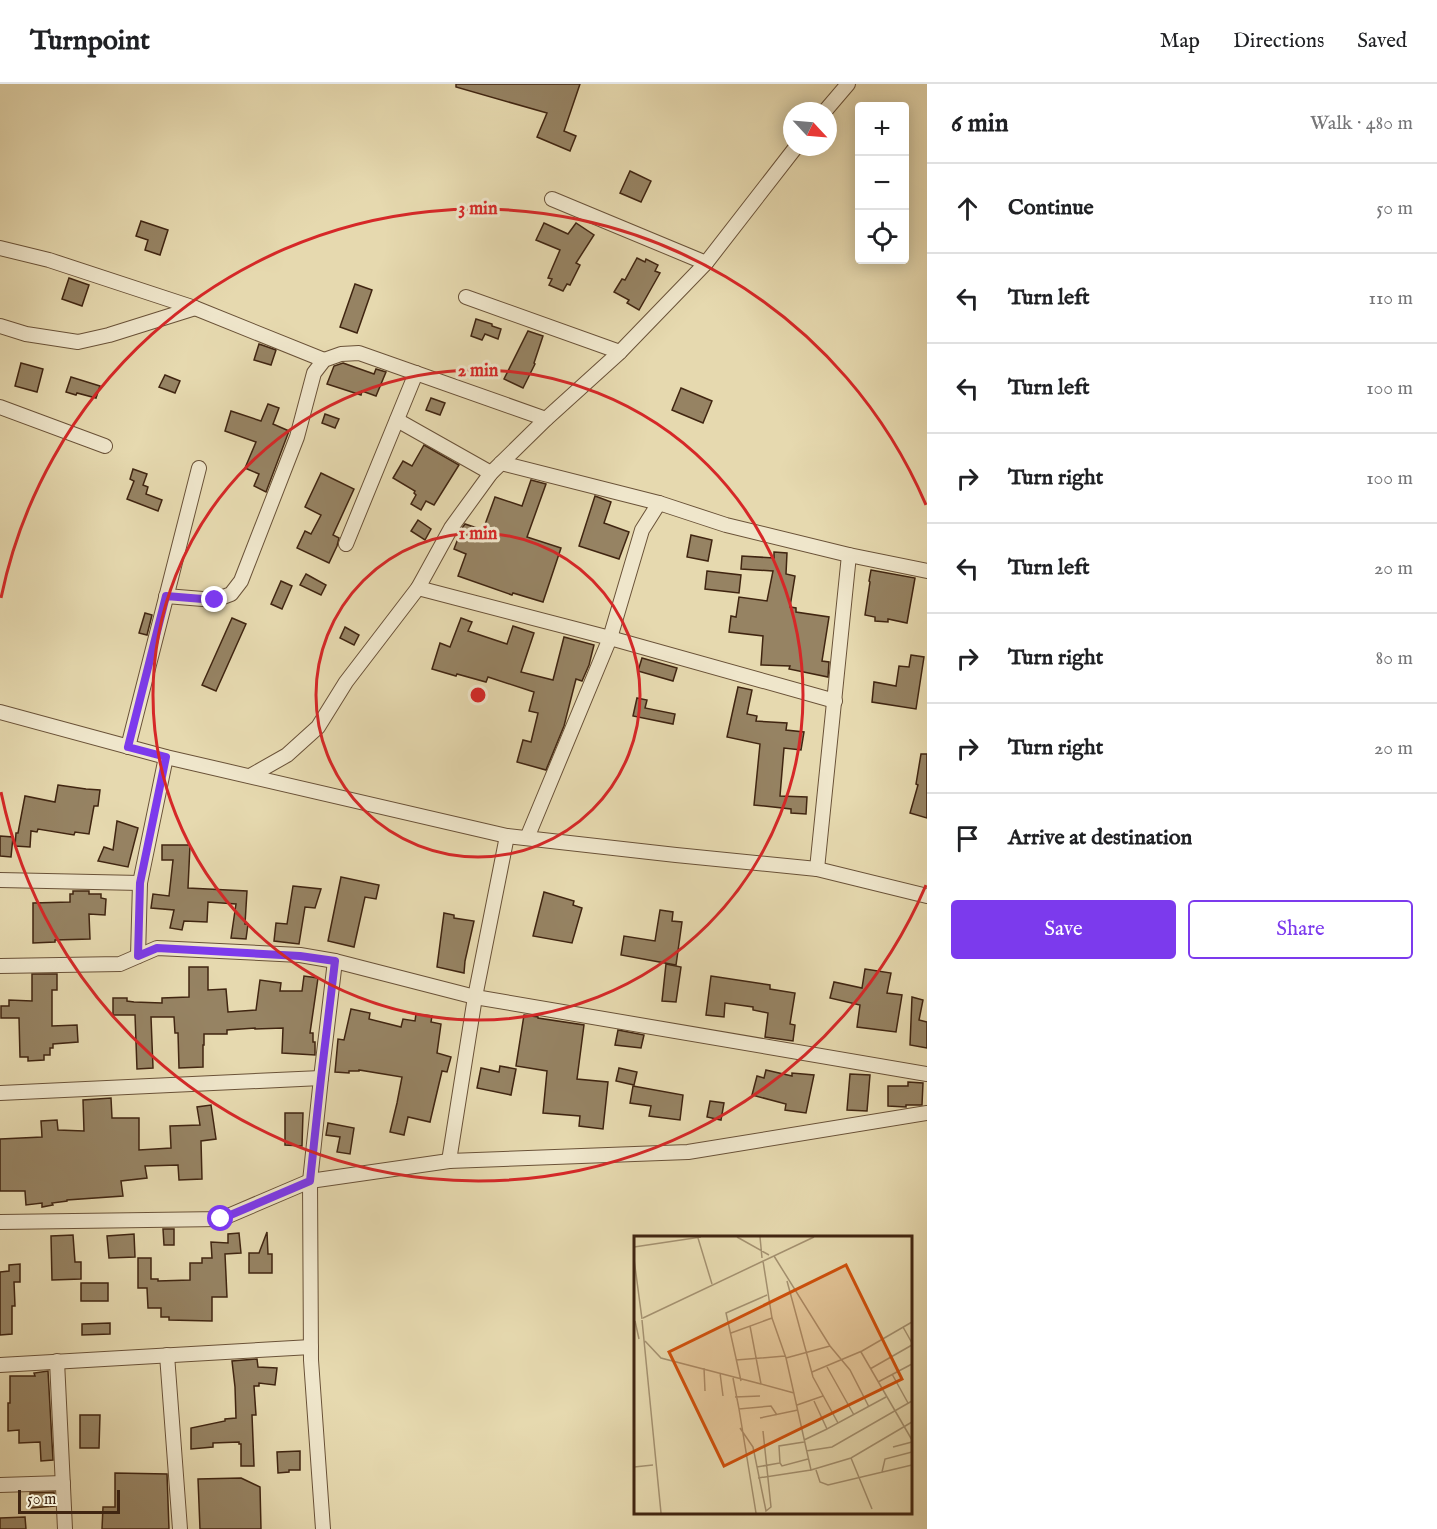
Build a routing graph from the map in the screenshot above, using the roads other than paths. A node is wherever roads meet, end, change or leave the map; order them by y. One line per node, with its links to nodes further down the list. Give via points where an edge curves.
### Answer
1 (848, 84): 2 (street)
2 (833, 102)
3 (789, 156): 6 (street)
4 (552, 199): 6 (street)
5 (0, 248): 8 (street)
6 (706, 263): 10 (street)
7 (466, 297): 10 (street)
8 (195, 308): 9 (street, via 78,342); 11 (street)
9 (0, 326)
10 (620, 352): 14 (street)
11 (324, 360): 12 (street, via 359,353); 25 (street, via 315,373 297,437 241,581 231,594 215,600)
12 (416, 373): 14 (street); 15 (street)
13 (0, 407): 16 (street)
14 (546, 419): 17 (street)
15 (397, 420): 19 (street); 21 (street)
16 (105, 447)
17 (501, 463): 19 (street); 20 (street)
18 (199, 468): 25 (street)
19 (491, 473): 24 (street, via 451,528)
20 (659, 503): 22 (street, via 726,525); 26 (street, via 642,530)
21 (346, 544)
22 (849, 555): 23 (street); 27 (street)
23 (927, 571)
24 (418, 588): 26 (street); 31 (street, via 346,682 318,727 287,755)
25 (166, 596): 29 (street)
26 (610, 638): 27 (street); 33 (street)
27 (835, 701): 34 (street)
28 (0, 712): 29 (street)
29 (128, 747): 30 (street)
30 (166, 757): 31 (street); 36 (street)
31 (250, 776): 32 (street)
32 (507, 836): 33 (street); 41 (street)
33 (527, 838): 34 (street)
34 (817, 869): 37 (street)
35 (0, 880): 36 (street)
36 (140, 883): 38 (street)
37 (927, 896)
38 (138, 956): 39 (street, via 157,948); 40 (street, via 120,964)
39 (335, 961): 41 (street); 43 (street)
40 (0, 966)
41 (475, 997): 42 (street); 46 (street)
42 (927, 1074)
43 (321, 1078): 44 (street); 47 (street)
44 (0, 1093)
45 (927, 1113): 46 (street, via 688,1152)
46 (449, 1161): 47 (street)
47 (310, 1181): 48 (street, via 221,1219); 49 (street)
48 (0, 1222)
49 (310, 1347): 50 (street); 57 (street)
50 (167, 1355): 51 (street); 56 (street)
51 (57, 1361): 52 (street); 53 (street)
52 (0, 1365)
53 (63, 1483): 54 (street); 55 (street)
54 (0, 1485)
55 (65, 1529)
56 (180, 1529)
57 (323, 1529)

